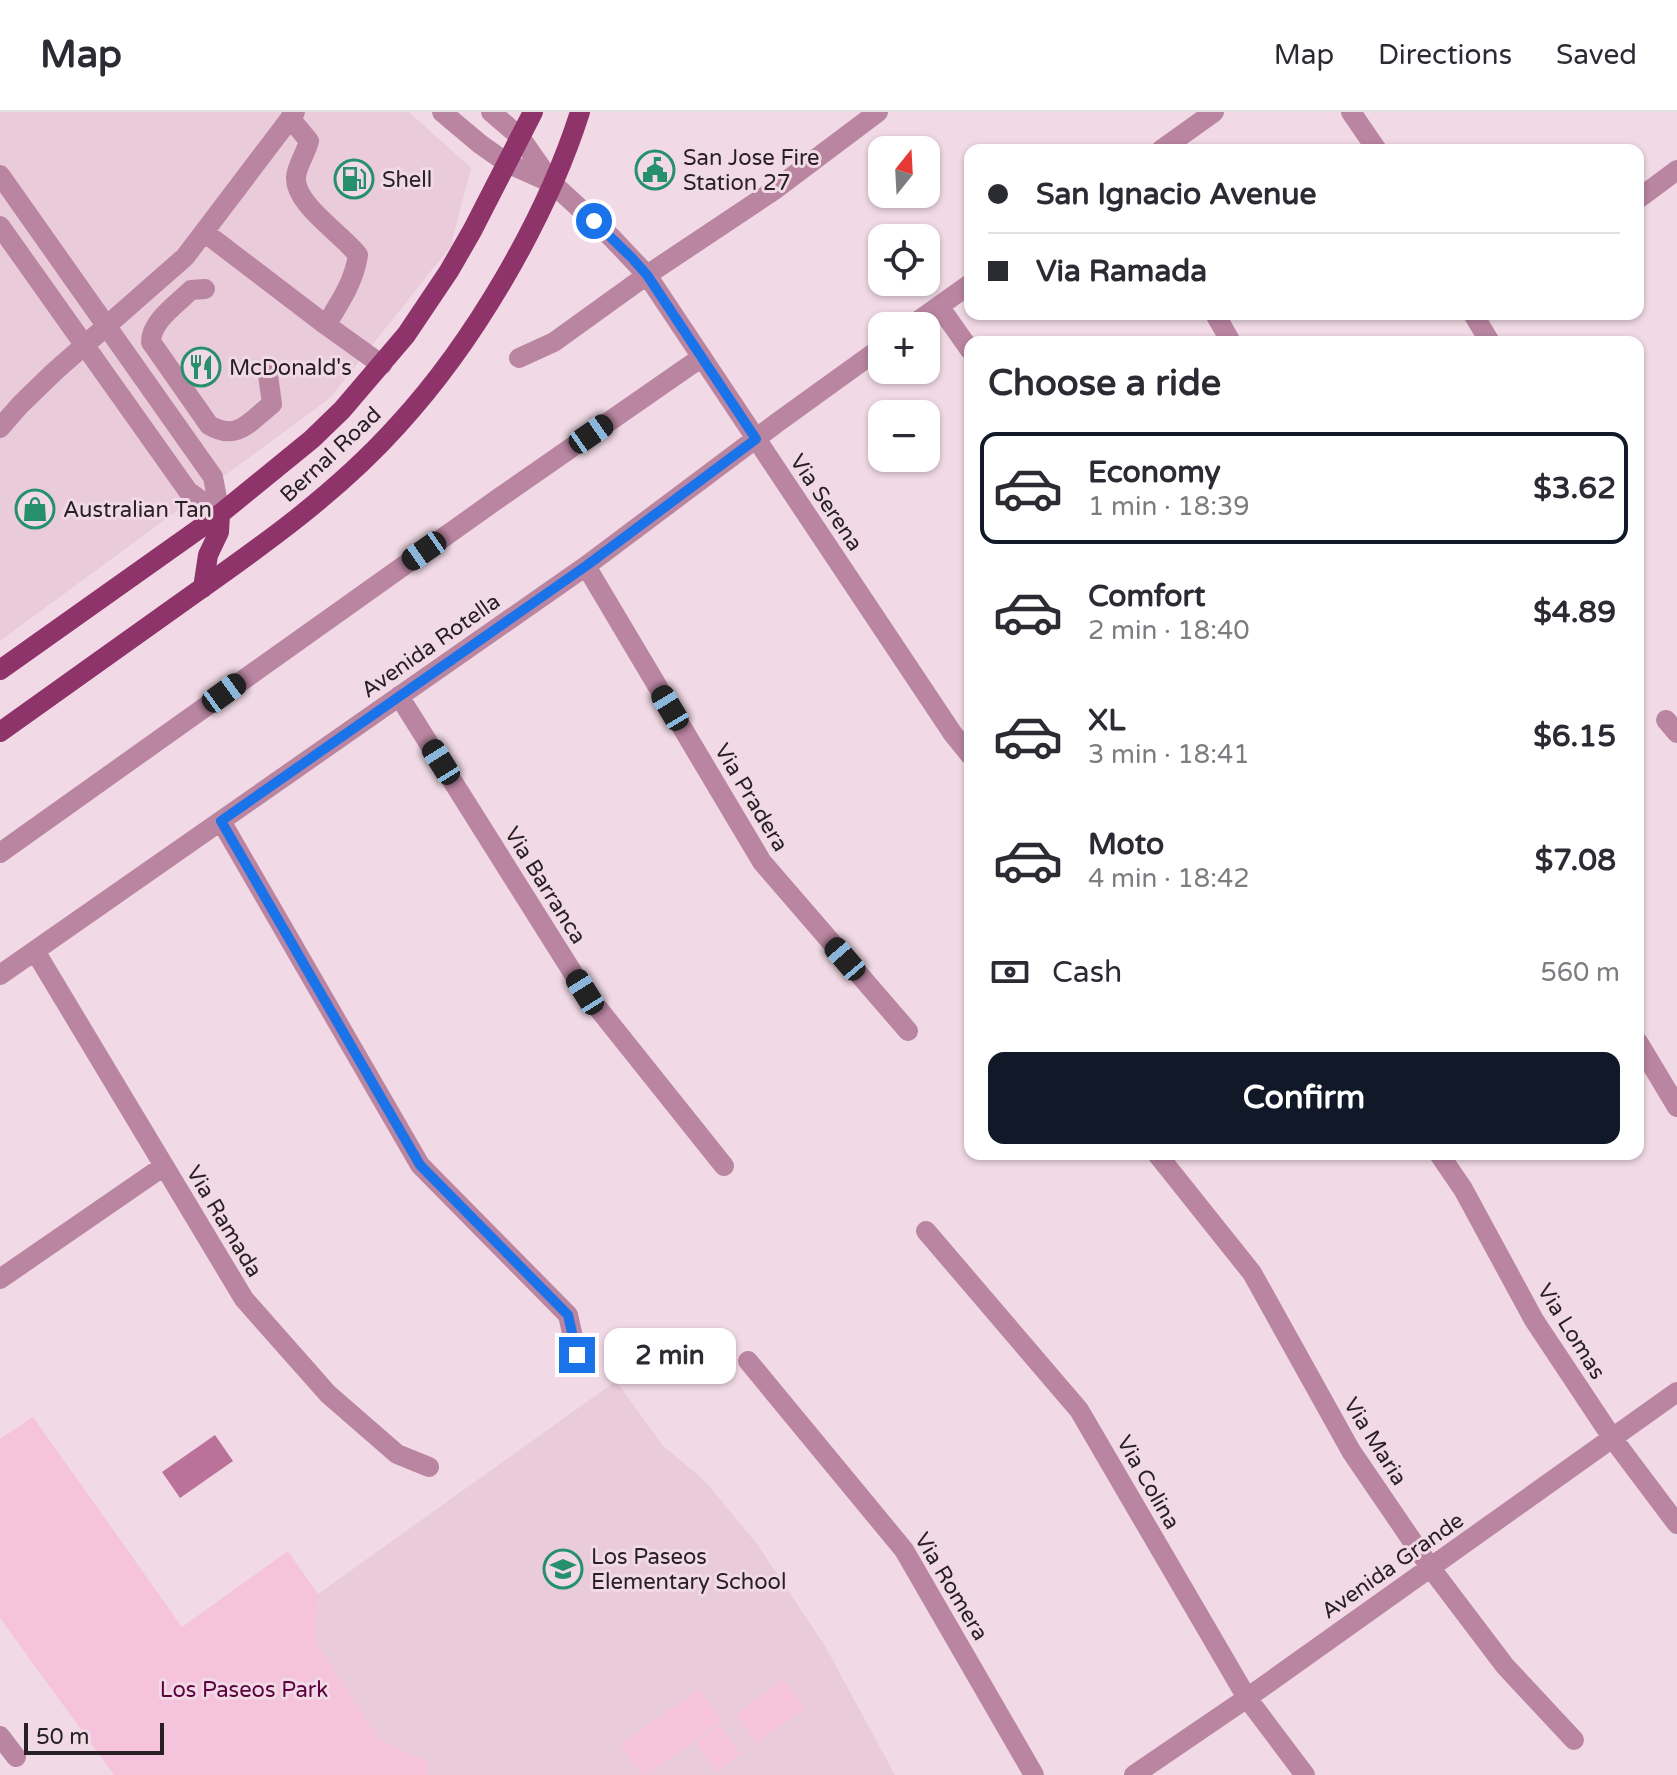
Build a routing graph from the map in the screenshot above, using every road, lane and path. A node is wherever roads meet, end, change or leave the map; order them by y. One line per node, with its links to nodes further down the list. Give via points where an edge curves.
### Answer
1 (442, 112): 12 (street)
2 (491, 112): 9 (street)
3 (533, 112): 9 (main road, Bernal Road)
4 (580, 112): 15 (main road, Bernal Road)
5 (878, 112): 19 (street, via 773,191)
6 (1214, 112): 10 (street)
7 (1351, 112): 11 (street)
8 (293, 115): 18 (street); 24 (street, via 309,141 296,185 306,204 358,255 349,288)
9 (520, 137): 12 (main road, Bernal Road); 15 (street)
10 (1169, 144)
11 (1373, 144)
12 (507, 163): 15 (street); 31 (main road, Bernal Road, via 449,271)
13 (1677, 170): 16 (street)
14 (0, 175): 25 (street)
15 (552, 183): 19 (street, Via Serena); 37 (main road, Bernal Road, via 485,310 408,414 298,518)
16 (1644, 195)
17 (0, 226): 27 (street)
18 (204, 232): 24 (street); 25 (street, via 185,257)
19 (647, 275): 28 (street, Via Serena); 30 (street, via 554,342)
20 (964, 288): 22 (street)
21 (205, 289): 32 (street, via 191,290 151,331 151,342 209,425 230,433 272,404)
22 (939, 306): 23 (street); 26 (street)
23 (931, 312)
24 (326, 325): 31 (street)
25 (107, 327): 27 (street); 35 (street, via 213,477)
26 (964, 341)
27 (84, 346): 33 (street); 35 (street, via 188,491)
28 (702, 357): 34 (street, Via Serena); 43 (street)
29 (868, 357): 34 (street, Avenida Rotella)
30 (519, 358)
31 (382, 365): 35 (main road, Bernal Road, via 312,439)
32 (268, 375)
33 (0, 428)
34 (756, 439): 36 (street, Avenida Rotella); 41 (street, Via Serena)
35 (220, 514): 37 (main road); 38 (main road, Bernal Road)
36 (586, 566): 39 (street, Avenida Rotella); 46 (street, Via Pradera, via 762,862)
37 (203, 588): 40 (main road, Bernal Road)
38 (0, 670)
39 (399, 696): 42 (street, Avenida Rotella); 52 (street, Via Barranca, via 585,992)
40 (0, 732)
41 (964, 748)
42 (221, 821): 44 (street, Avenida Rotella); 55 (street, via 420,1165 568,1315)
43 (0, 853)
44 (35, 951): 45 (street, Avenida Rotella); 51 (street, Via Ramada)
45 (0, 975)
46 (908, 1031)
47 (1644, 1052): 48 (street)
48 (1677, 1107)
49 (1162, 1160): 61 (street, Via Maria, via 1252,1273 1351,1451)
50 (1443, 1160): 58 (street, Via Lomas, via 1534,1320)
51 (164, 1166): 54 (street); 59 (street, Via Ramada, via 244,1299 328,1394 397,1454)
52 (724, 1166)
53 (926, 1231): 62 (street, Via Colina, via 1079,1410)
54 (0, 1279)
55 (577, 1355)
56 (748, 1361): 66 (street, Via Romera, via 904,1550)
57 (1677, 1392): 58 (street, Avenida Grande)
58 (1613, 1439): 60 (street, Via Lomas); 61 (street, Avenida Grande)
59 (429, 1467)
60 (1677, 1524)
61 (1430, 1567): 62 (street, Avenida Grande); 64 (street, Via Maria, via 1505,1666)
62 (1247, 1698): 67 (street, Avenida Grande); 68 (street, Via Colina)
63 (0, 1736): 65 (street)
64 (1574, 1740)
65 (16, 1757)
66 (1034, 1775)
67 (1134, 1775)
68 (1305, 1775)

